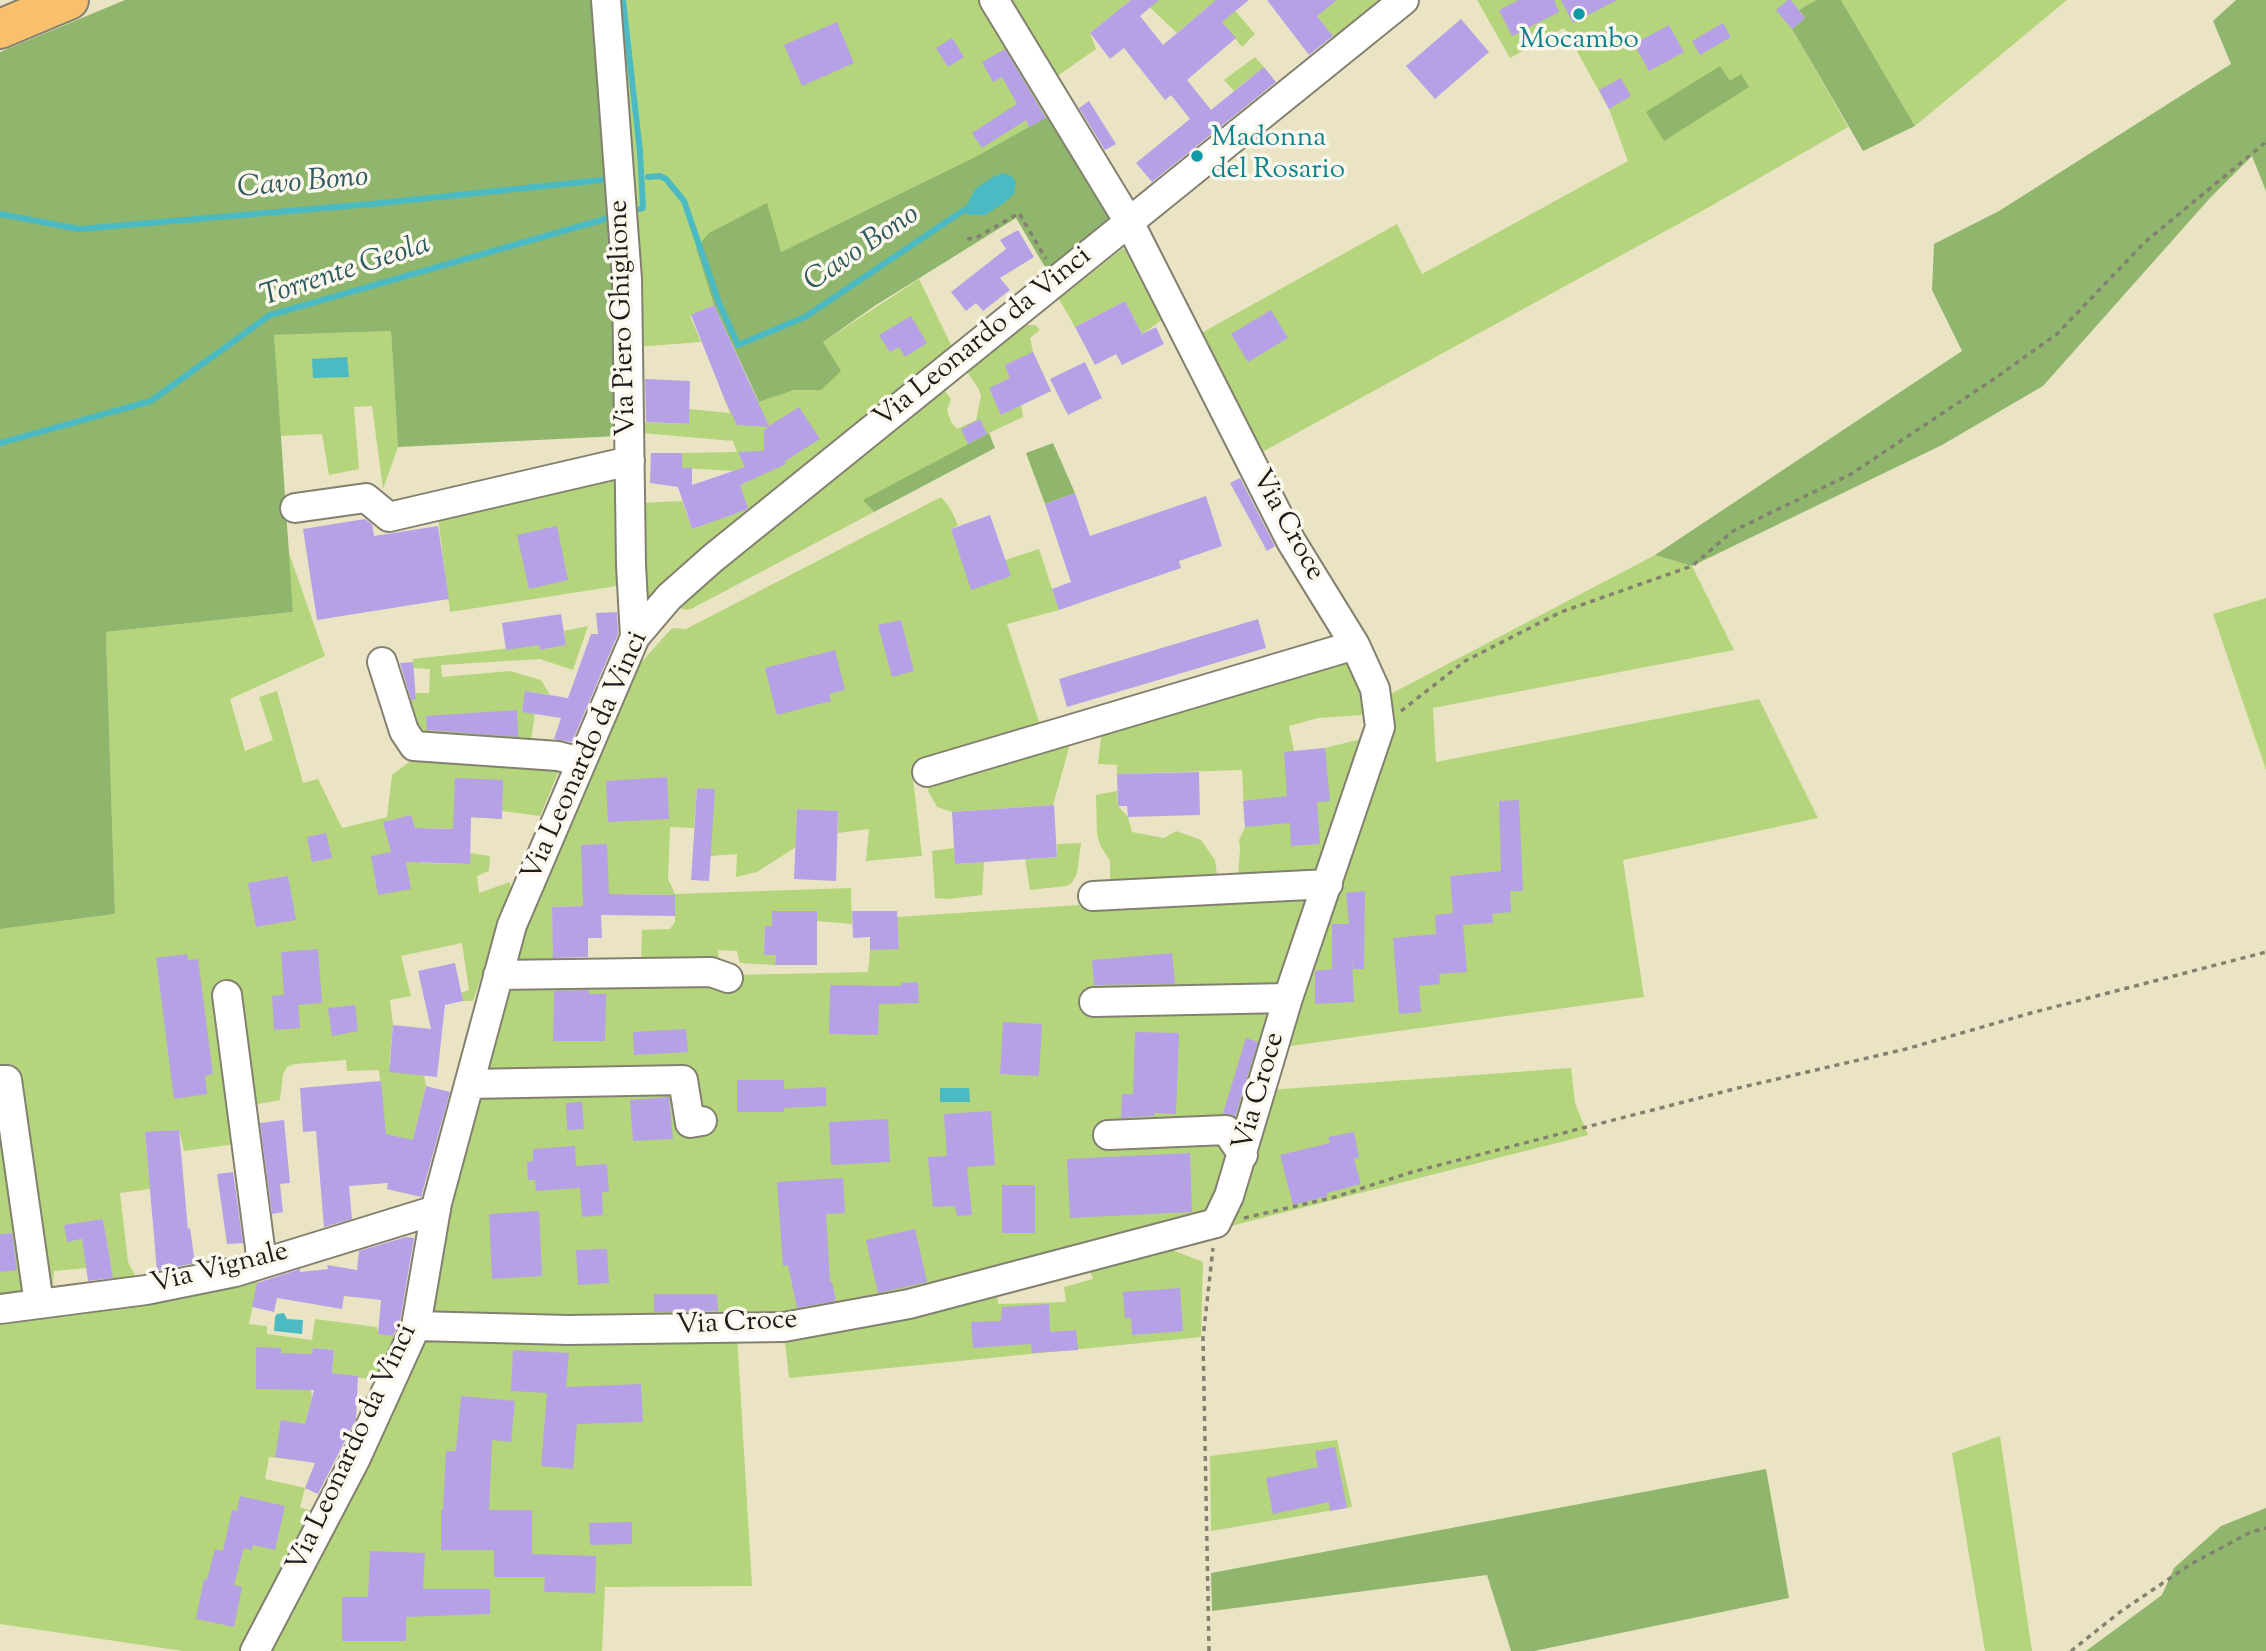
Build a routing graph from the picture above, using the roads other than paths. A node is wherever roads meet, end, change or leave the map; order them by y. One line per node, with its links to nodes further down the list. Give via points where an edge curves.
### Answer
1 (69, 0): 5 (highway)
2 (606, 0): 7 (street, Via Piero Ghiglione, via 627,279)
3 (1404, 0): 6 (street, Via Leonardo da Vinci)
4 (996, 1): 6 (street, Via Croce)
5 (0, 29)
6 (1129, 222): 9 (street, Via Leonardo da Vinci, via 713,558 669,597); 10 (street, Via Croce, via 1292,541)
7 (630, 461): 8 (street, via 389,517 366,498); 9 (street, Via Piero Ghiglione)
8 (295, 508)
9 (635, 637): 12 (street, Via Leonardo da Vinci)
10 (1355, 645): 13 (street); 14 (street, Via Croce, via 1376,689 1380,727)
11 (382, 662): 12 (street, via 404,731 414,746 558,756)
12 (581, 762): 16 (street, Via Leonardo da Vinci, via 512,925)
13 (927, 772)
14 (1328, 884): 15 (street); 19 (street, Via Croce)
15 (1093, 896)
16 (498, 975): 17 (street, via 711,972); 22 (street, Via Leonardo da Vinci)
17 (728, 978)
18 (228, 995): 27 (street)
19 (1288, 998): 20 (street); 25 (street, Via Croce)
20 (1094, 1002)
21 (0, 1080): 28 (street, via 7,1080)
22 (469, 1084): 23 (street, via 683,1080 690,1123); 26 (street, Via Leonardo da Vinci)
23 (702, 1121)
24 (1108, 1135): 25 (street, via 1226,1130)
25 (1243, 1155): 30 (street, Via Croce, via 1216,1223 909,1304 784,1327 568,1330)
26 (436, 1210): 27 (street, Via Vignale); 30 (street, Via Leonardo da Vinci)
27 (262, 1263): 28 (street, Via Vignale, via 146,1290)
28 (39, 1304): 29 (street, Via Vignale)
29 (0, 1309)
30 (416, 1326): 31 (street, Via Leonardo da Vinci, via 356,1458)
31 (255, 1651)

